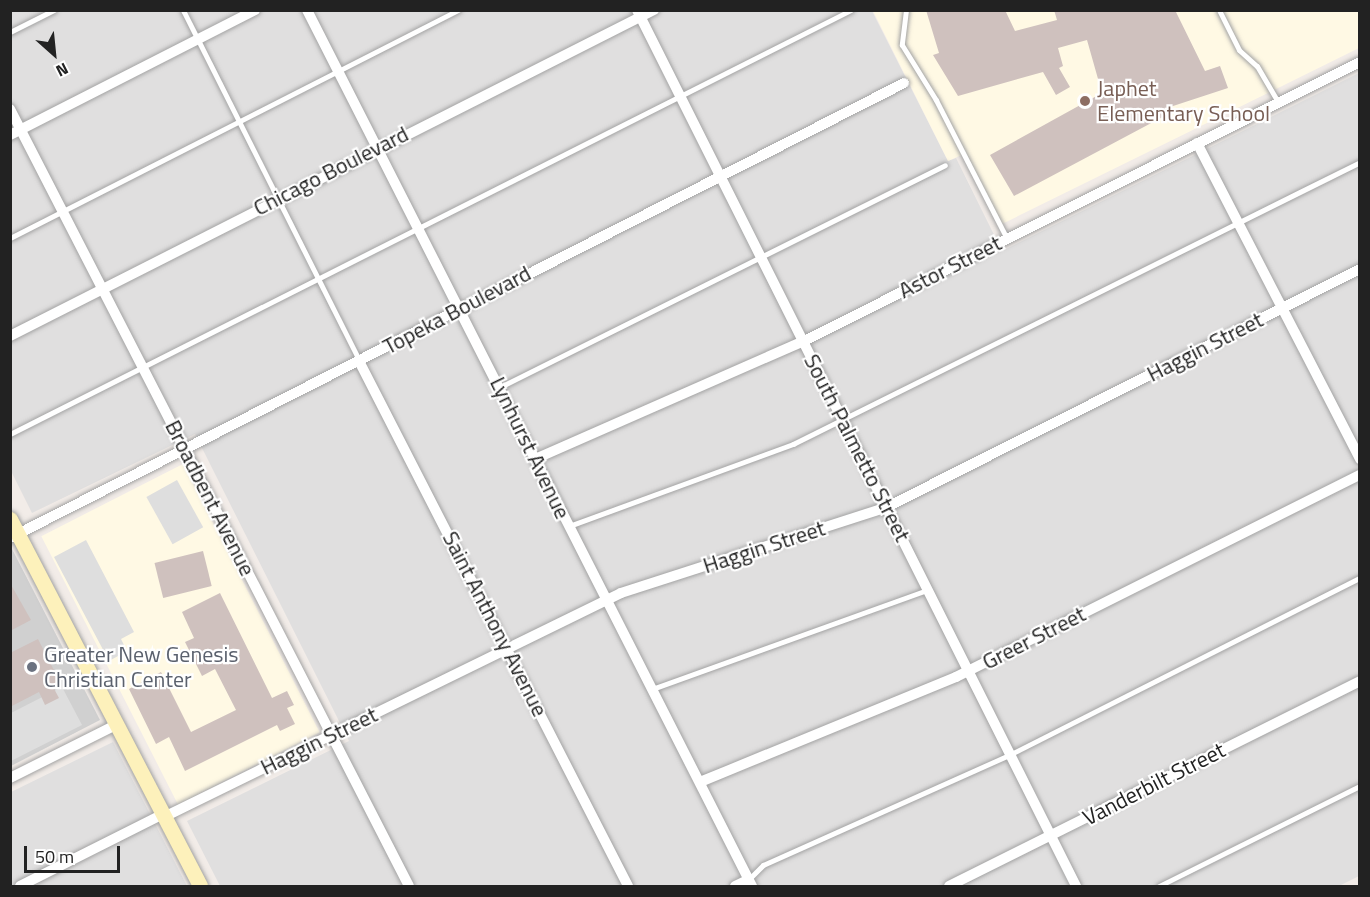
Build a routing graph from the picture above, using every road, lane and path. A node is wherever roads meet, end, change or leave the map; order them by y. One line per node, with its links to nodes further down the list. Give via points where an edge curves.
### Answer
1 (54, 10): 11 (lane)
2 (183, 10): 12 (lane)
3 (255, 10): 12 (street)
4 (307, 10): 14 (street, Lynhurst Avenue)
5 (458, 10): 14 (lane)
6 (654, 10): 10 (street, Chicago Boulevard)
7 (850, 10): 16 (lane)
8 (906, 10): 32 (lane, via 902,45 936,100)
9 (1219, 10): 17 (lane, via 1239,50 1257,66)
10 (639, 14): 16 (street, South Palmetto Street); 23 (street, Chicago Boulevard)
11 (10, 32)
12 (198, 39): 19 (lane); 20 (street)
13 (1359, 62): 17 (street, Astor Street)
14 (339, 71): 19 (lane); 23 (street, Lynhurst Avenue)
15 (904, 83): 26 (street, Topeka Boulevard)
16 (681, 97): 26 (street, South Palmetto Street); 30 (lane)
17 (1278, 102): 22 (street, Astor Street)
18 (10, 109): 20 (street, Broadbent Avenue)
19 (239, 122): 27 (lane); 28 (lane)
20 (21, 129): 21 (street); 28 (street, Broadbent Avenue)
21 (10, 135)
22 (1197, 143): 29 (street); 32 (street, Astor Street)
23 (379, 147): 27 (street, Chicago Boulevard); 30 (street, Lynhurst Avenue)
24 (1359, 162): 29 (lane)
25 (945, 165): 33 (lane)
26 (721, 175): 33 (street, South Palmetto Street); 37 (street, Topeka Boulevard)
27 (278, 199): 35 (lane); 36 (street, Chicago Boulevard)
28 (63, 211): 31 (lane); 36 (street, Broadbent Avenue)
29 (1238, 223): 38 (street); 44 (lane)
30 (420, 228): 35 (lane); 37 (street, Lynhurst Avenue)
31 (10, 238)
32 (1007, 239): 40 (street, Astor Street)
33 (761, 256): 40 (street, South Palmetto Street); 43 (lane)
34 (1359, 269): 38 (street, Haggin Street)
35 (318, 279): 41 (lane); 42 (lane)
36 (103, 289): 39 (street, Chicago Boulevard); 42 (street, Broadbent Avenue)
37 (460, 307): 41 (street, Topeka Boulevard); 43 (street, Lynhurst Avenue)
38 (1282, 308): 48 (street); 50 (street, Haggin Street)
39 (10, 336)
40 (804, 341): 44 (street, South Palmetto Street); 47 (street, Astor Street)
41 (359, 361): 46 (street, Topeka Boulevard); 57 (street, Saint Anthony Avenue)
42 (143, 368): 45 (lane); 46 (street, Broadbent Avenue)
43 (500, 387): 47 (street, Lynhurst Avenue)
44 (844, 421): 50 (street, South Palmetto Street); 52 (lane, via 793,444)
45 (10, 434)
46 (185, 450): 53 (street, Topeka Boulevard); 62 (street, Broadbent Avenue)
47 (535, 459): 52 (street, Lynhurst Avenue)
48 (1359, 459)
49 (1359, 475): 58 (street, Greer Street)
50 (887, 507): 55 (street, South Palmetto Street); 56 (street, Haggin Street)
51 (10, 519): 53 (main road)
52 (569, 526): 56 (street, Lynhurst Avenue)
53 (14, 536): 61 (main road)
54 (1359, 579): 63 (lane)
55 (928, 589): 58 (street, South Palmetto Street); 60 (lane)
56 (607, 600): 57 (street, Haggin Street); 60 (street, Lynhurst Avenue)
57 (509, 650): 62 (street, Haggin Street); 73 (street, Saint Anthony Avenue)
58 (969, 671): 63 (street, South Palmetto Street); 65 (street, Greer Street)
59 (1359, 681): 68 (street, Vanderbilt Street)
60 (652, 689): 65 (street, Lynhurst Avenue)
61 (118, 724): 64 (street); 67 (main road)
62 (332, 735): 67 (street, Haggin Street); 72 (street, Broadbent Avenue)
63 (1011, 754): 68 (street, South Palmetto Street); 69 (lane, via 763,865)
64 (10, 778)
65 (700, 782): 69 (street, Lynhurst Avenue)
66 (1359, 786): 77 (lane)
67 (163, 816): 70 (street, Haggin Street); 71 (main road)
68 (1051, 836): 75 (street, Vanderbilt Street); 76 (street, South Palmetto Street)
69 (750, 883): 74 (street)
70 (20, 886)
71 (200, 886)
72 (409, 886)
73 (628, 886)
74 (735, 886)
75 (949, 886)
76 (1076, 886)
77 (1158, 886)

